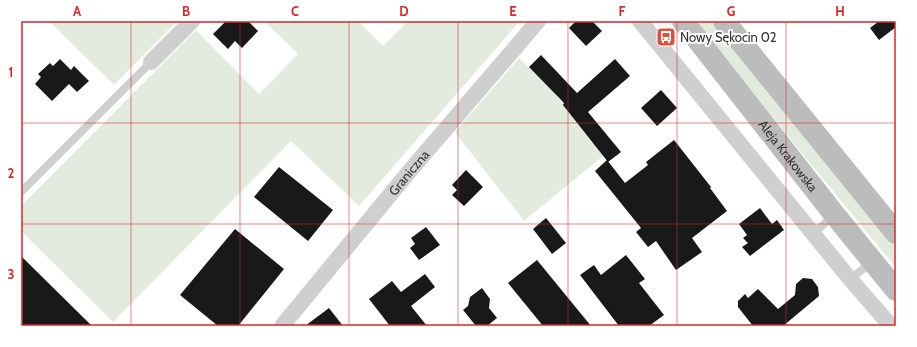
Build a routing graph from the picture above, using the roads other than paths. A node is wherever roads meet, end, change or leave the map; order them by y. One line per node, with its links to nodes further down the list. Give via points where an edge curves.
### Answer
1 (192, 21): 6 (street)
2 (538, 21): 14 (street, Graniczna, via 408,172)
3 (640, 21): 9 (street)
4 (683, 21): 8 (main road, Aleja Krakowska)
5 (724, 21): 10 (main road)
6 (151, 62): 7 (lane)
7 (21, 192)
8 (834, 214): 9 (lane); 11 (main road, Aleja Krakowska)
9 (814, 233): 12 (street)
10 (896, 233)
11 (873, 262): 12 (lane); 13 (main road, Aleja Krakowska)
12 (850, 279): 15 (street)
13 (896, 290)
14 (282, 326)
15 (890, 326)

